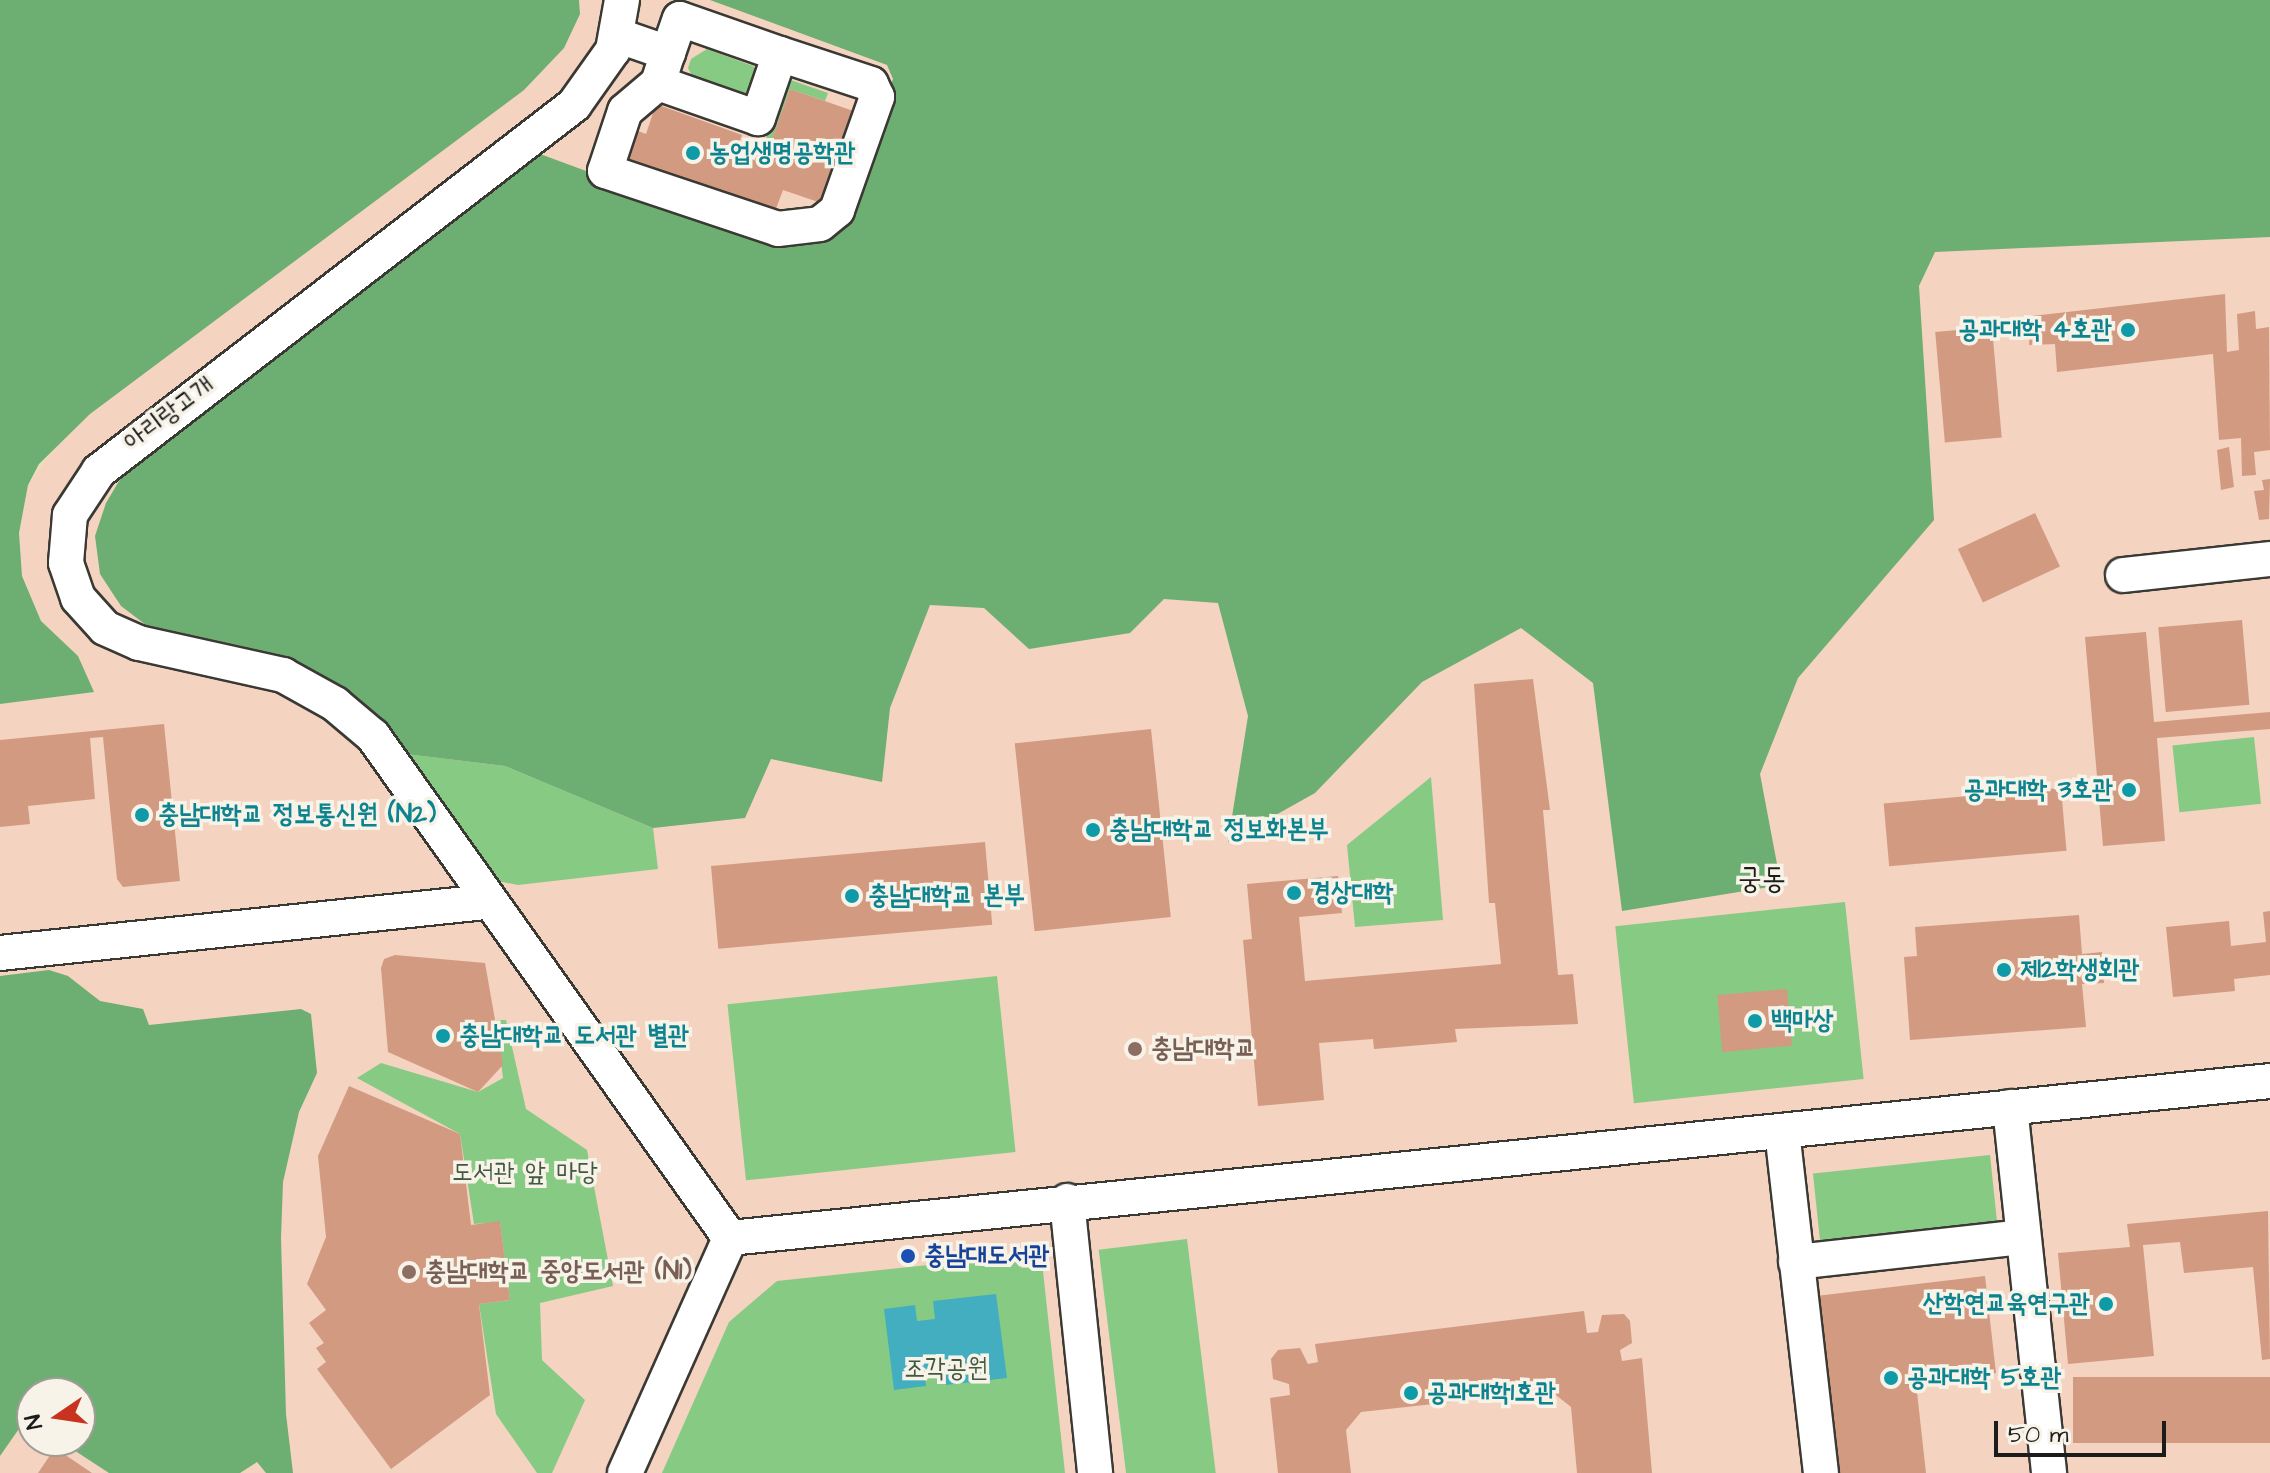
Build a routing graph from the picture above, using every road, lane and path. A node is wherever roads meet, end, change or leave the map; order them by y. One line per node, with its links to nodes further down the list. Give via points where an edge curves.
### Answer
1 (622, 0): 2 (street, 아리랑고개)
2 (619, 36): 4 (street); 7 (street, 아리랑고개, via 580,99 131,442 99,471 70,515 66,563 78,598 94,620 139,643 259,667 300,683 373,736)
3 (780, 54): 4 (street, via 680,19); 4 (street, via 758,118); 4 (street, via 871,84 877,97 837,210 811,226 778,229 605,171 625,111)
4 (663, 68)
5 (2270, 559): 6 (street)
6 (2123, 575)
7 (489, 902): 8 (street); 14 (street, 아리랑고개)
8 (0, 953)
9 (2270, 1081): 10 (street)
10 (2010, 1107): 11 (street); 13 (street)
11 (1782, 1131): 12 (street); 15 (street)
12 (1067, 1201): 14 (street); 17 (street)
13 (2023, 1237): 15 (street); 19 (street)
14 (730, 1238): 16 (street)
15 (1796, 1262): 18 (street)
16 (625, 1473)
17 (1095, 1473)
18 (1821, 1473)
19 (2049, 1473)

